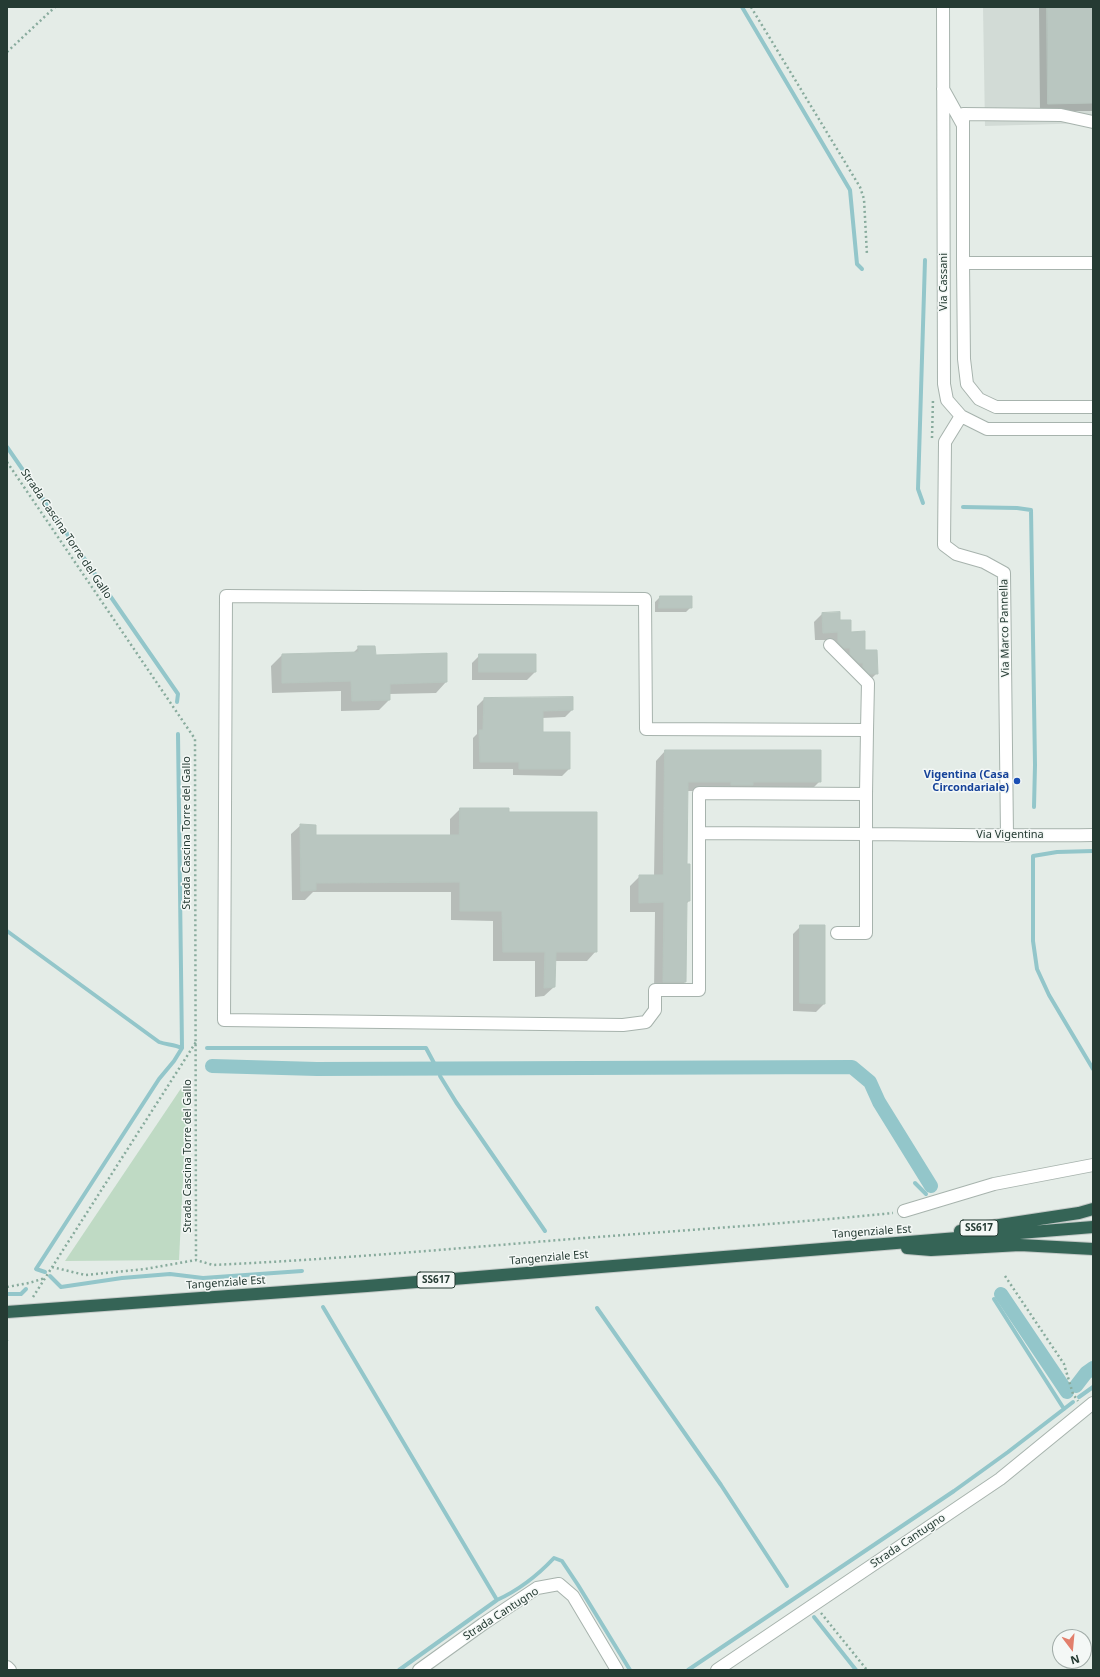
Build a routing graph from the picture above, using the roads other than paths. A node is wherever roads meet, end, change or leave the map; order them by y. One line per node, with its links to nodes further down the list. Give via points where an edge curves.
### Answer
1 (943, 7): 2 (street, Via Cassani)
2 (943, 88): 4 (street); 8 (street, Via Cassani, via 944,384 947,400)
3 (1093, 122): 4 (street, via 1061,115 963,114)
4 (963, 125): 5 (street)
5 (963, 263): 6 (street); 7 (street, via 967,384 979,399 996,407)
6 (1093, 263)
7 (1093, 408)
8 (961, 416): 9 (street, Via Cassani, via 987,429); 16 (street, Via Marco Pannella, via 945,442 944,545 956,554 984,562 1004,573)
9 (1093, 429)
10 (830, 645): 11 (street, via 868,683)
11 (867, 730): 12 (street); 13 (street, via 646,730 645,599 226,596 224,1020 623,1025 646,1022 655,1010 655,990 699,990)
12 (866, 794): 13 (street, via 699,793); 14 (street)
13 (698, 833): 14 (street, Via Vigentina)
14 (866, 834): 16 (street, Via Vigentina); 17 (street, via 866,933)
15 (1093, 835): 16 (street, Via Vigentina)
16 (1008, 836)
17 (837, 933)
18 (1093, 1165): 20 (street, via 994,1184)
19 (1093, 1209): 22 (highway, SS617)
20 (904, 1212)
21 (1093, 1228): 22 (highway, Tangenziale Est / SS617)
22 (864, 1245): 23 (highway, SS617, via 931,1250 1020,1245); 24 (highway, Tangenziale Est / SS617)
23 (1093, 1249)
24 (7, 1312)
25 (1088, 1406): 30 (street, Strada Cantugno, via 1000,1479)
26 (7, 1667): 27 (street)
27 (10, 1670)
28 (419, 1670): 29 (street, Strada Cantugno, via 537,1588 559,1584 573,1596)
29 (617, 1670)
30 (716, 1670)

